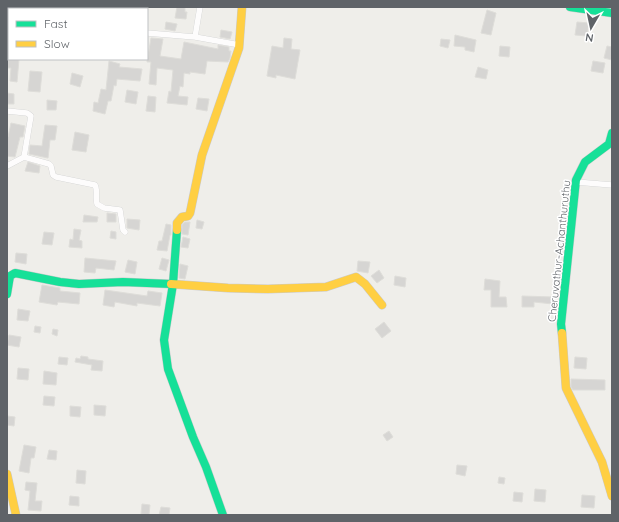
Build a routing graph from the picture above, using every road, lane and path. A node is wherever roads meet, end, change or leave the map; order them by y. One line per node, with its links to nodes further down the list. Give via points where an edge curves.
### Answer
1 (200, 7): 8 (street)
2 (242, 7): 9 (street)
3 (570, 7): 4 (street)
4 (612, 13)
5 (8, 20): 6 (street)
6 (7, 27)
7 (148, 33): 8 (street)
8 (195, 37): 9 (street)
9 (240, 45): 18 (street, via 202,155 190,213 182,217 178,223)
10 (7, 111): 12 (street, via 27,113 31,116)
11 (612, 133): 14 (street, Cheruvathur-Achanthuruthu, via 609,144 584,162)
12 (24, 157): 13 (street); 16 (street, via 49,164 56,177 94,185 97,204 104,208 120,210)
13 (7, 166)
14 (576, 182): 15 (street); 22 (street, Cheruvathur-Achanthuruthu, via 561,324 566,388 602,462)
15 (612, 186)
16 (125, 232)
17 (8, 273): 18 (street, via 79,284); 19 (street)
18 (173, 284): 20 (street, via 286,289 326,287 356,277); 24 (street, via 164,340 168,369)
19 (7, 294)
20 (382, 305)
21 (7, 474): 23 (street)
22 (612, 496)
23 (16, 515)
24 (223, 515)

